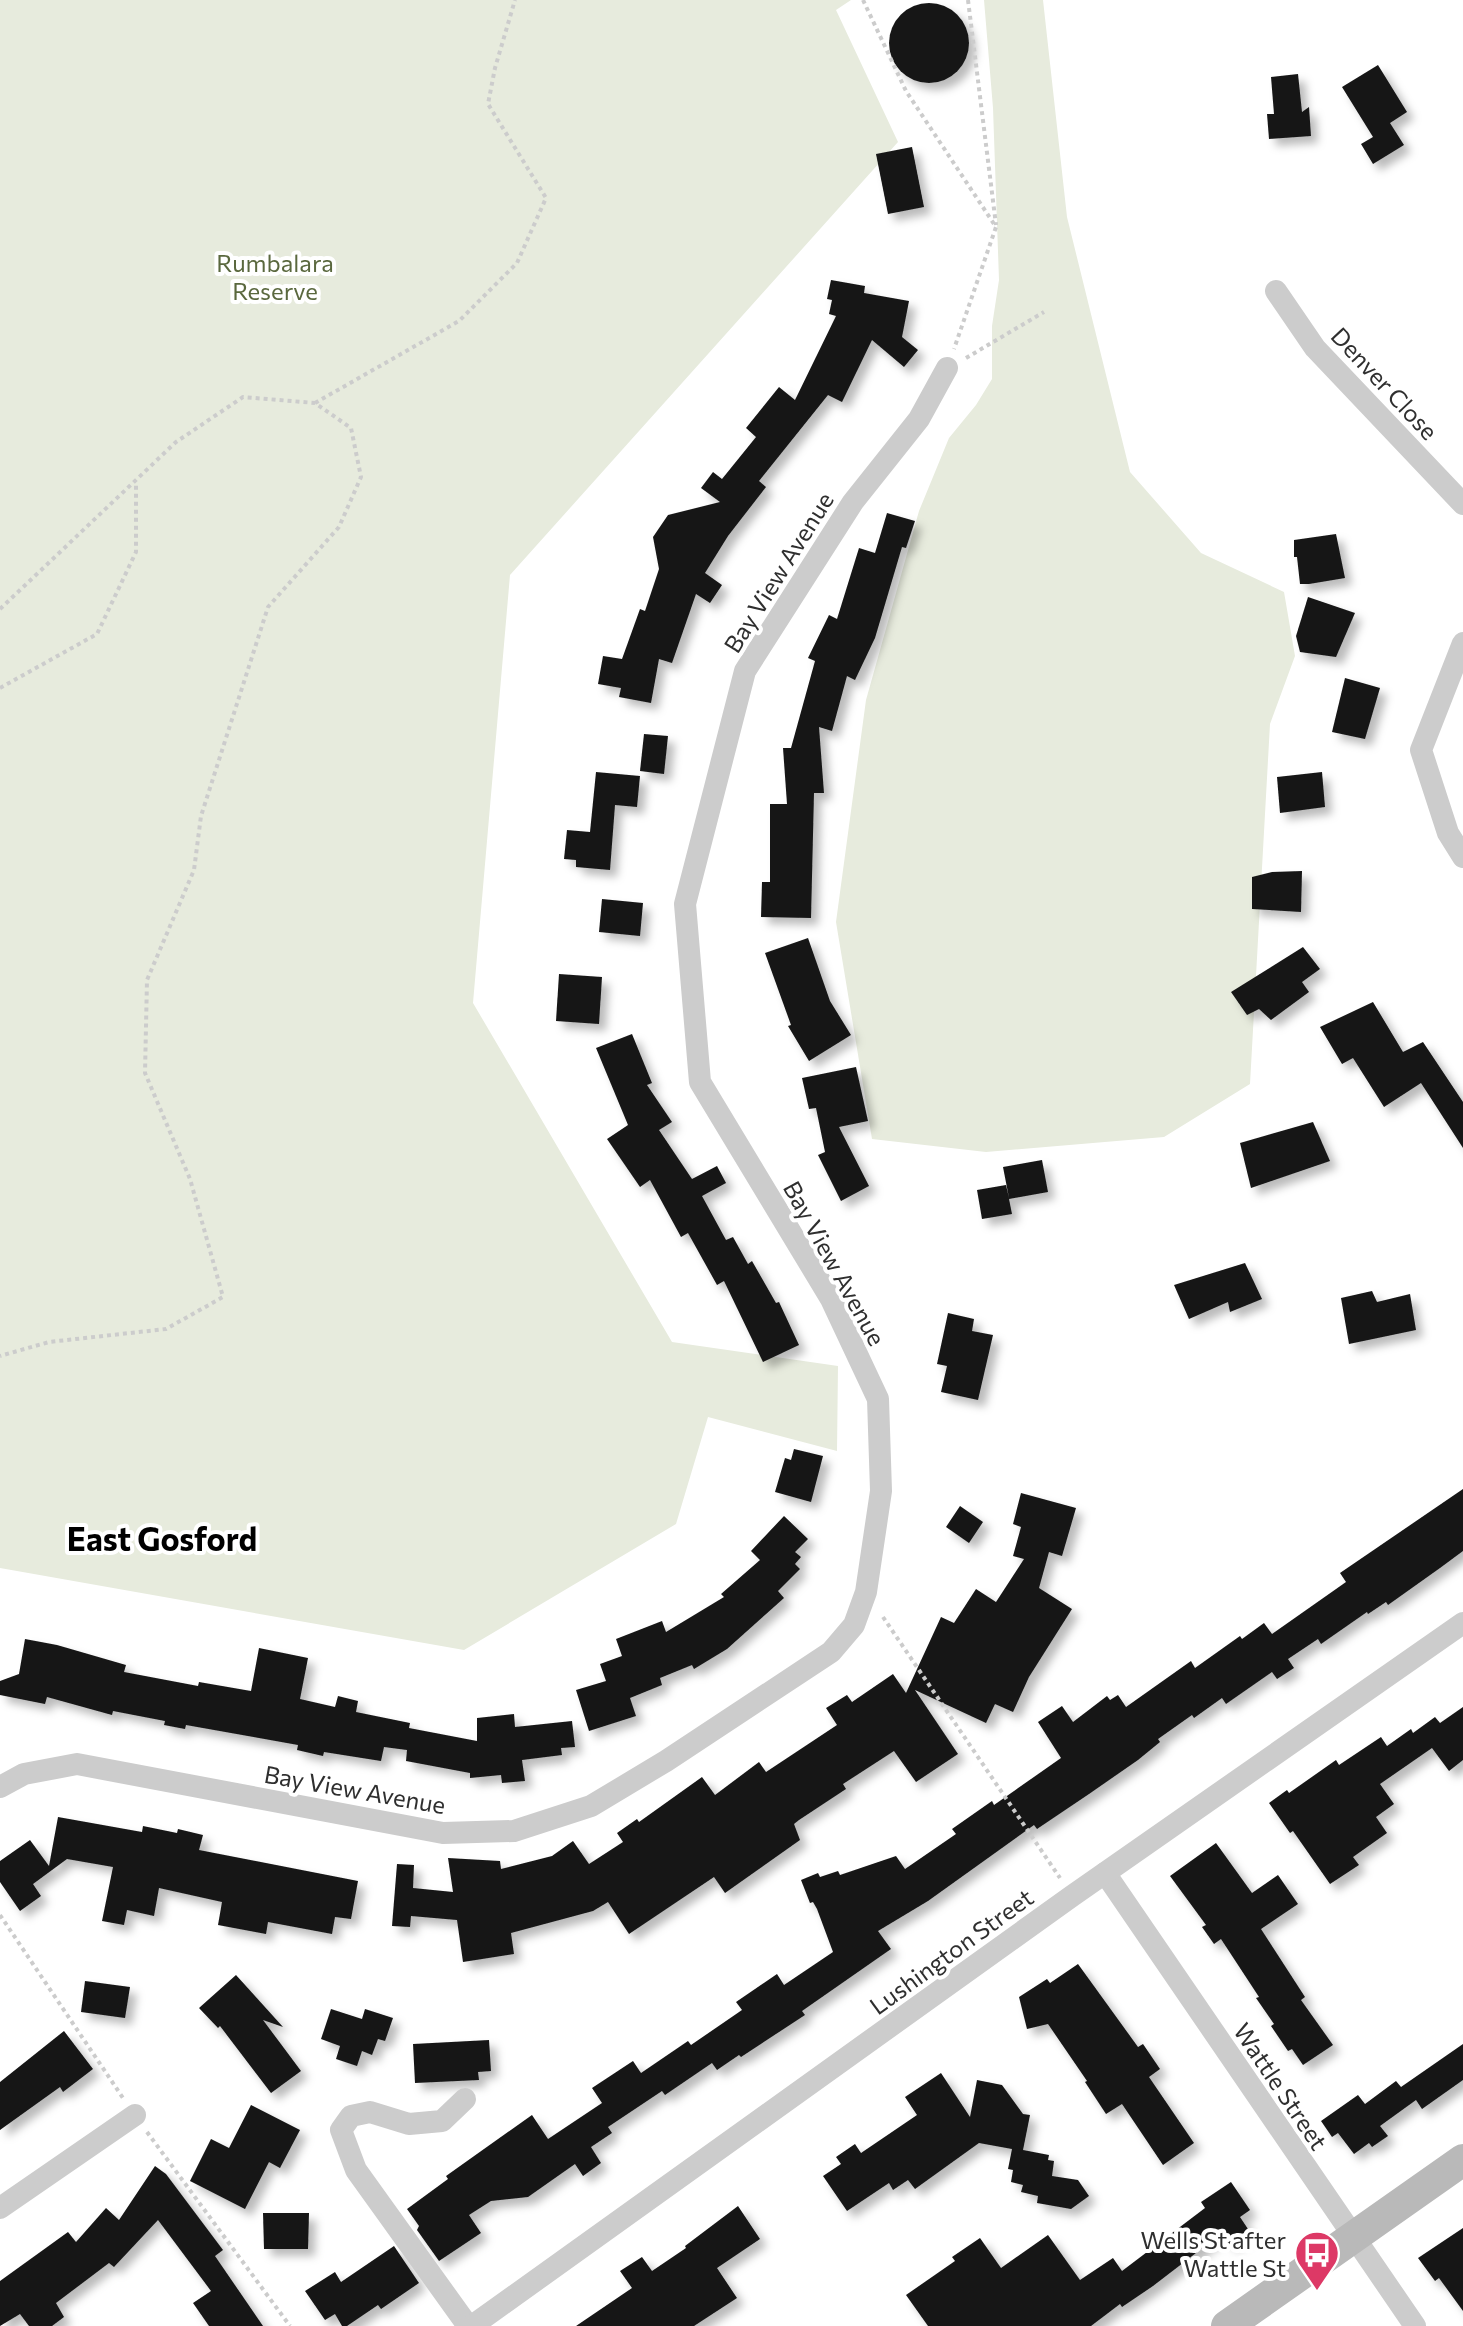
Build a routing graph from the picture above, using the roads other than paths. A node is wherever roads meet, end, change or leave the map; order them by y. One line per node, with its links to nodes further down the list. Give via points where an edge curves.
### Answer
1 (1276, 291): 3 (street, Denver Close, via 1315,348)
2 (947, 368): 7 (street, Bay View Avenue, via 919,419 853,502 745,671 685,904 700,1082 831,1299 878,1399 881,1491 866,1592 854,1625 831,1652 666,1761 591,1806 514,1831 443,1833 77,1764 24,1774)
3 (1463, 504)
4 (1463, 643): 5 (street, via 1421,750 1448,833)
5 (1463, 857)
6 (1463, 1623): 8 (street, Lushington Street)
7 (0, 1787)
8 (1105, 1873): 13 (street, Wattle Street); 14 (street, Lushington Street)
9 (465, 2099): 14 (street, via 442,2121 409,2124 370,2112 351,2116 341,2130 356,2170)
10 (135, 2115): 12 (street)
11 (1463, 2160): 13 (street)
12 (0, 2208)
13 (1353, 2238): 15 (street); 16 (street, Wattle Street)
14 (470, 2326)
15 (1227, 2326)
16 (1415, 2326)

